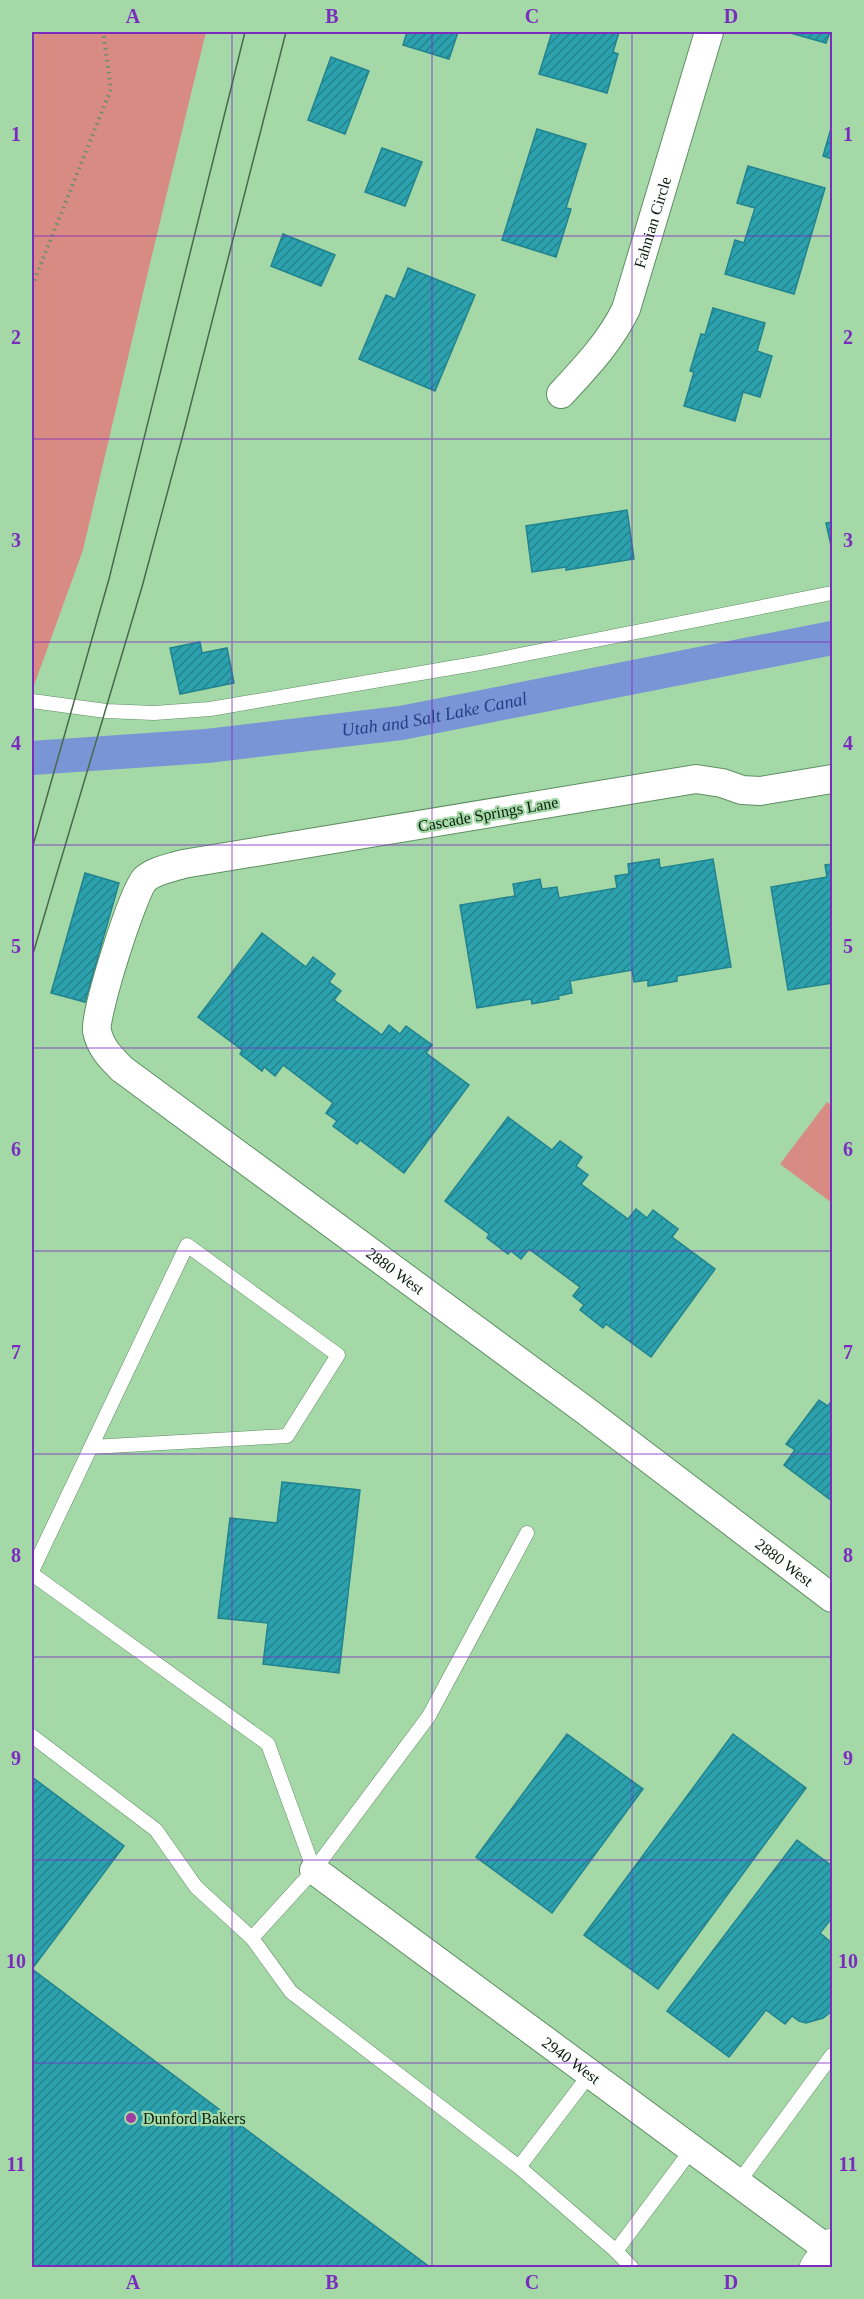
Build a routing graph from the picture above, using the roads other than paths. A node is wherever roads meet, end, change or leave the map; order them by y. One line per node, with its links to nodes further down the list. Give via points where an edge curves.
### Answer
1 (709, 32): 2 (street, Fahnian Circle, via 626,309 605,346)
2 (561, 394)
3 (832, 593): 4 (lane, via 480,663 210,709 145,713)
4 (32, 701)
5 (832, 780): 6 (street, Cascade Springs Lane, via 760,791 696,779 183,864)
6 (144, 880): 10 (street, 2880 West, via 133,899 100,1006 97,1030 105,1051 131,1076)
7 (91, 1447): 7 (lane, via 187,1245 338,1355 286,1436); 9 (lane)
8 (527, 1533): 12 (lane, via 429,1716)
9 (32, 1572): 12 (lane, via 268,1744)
10 (832, 1598)
11 (32, 1736): 13 (lane, via 156,1830 196,1887)
12 (314, 1870): 13 (lane); 15 (street, 2940 West)
13 (252, 1938): 17 (lane, via 291,1992)
14 (832, 2055): 18 (lane)
15 (591, 2074): 16 (street, 2940 West); 17 (lane)
16 (692, 2149): 18 (street, 2940 West); 19 (lane)
17 (519, 2167): 19 (lane)
18 (738, 2183): 20 (street, 2940 West)
19 (616, 2252): 21 (lane)
20 (826, 2254)
21 (632, 2268)

